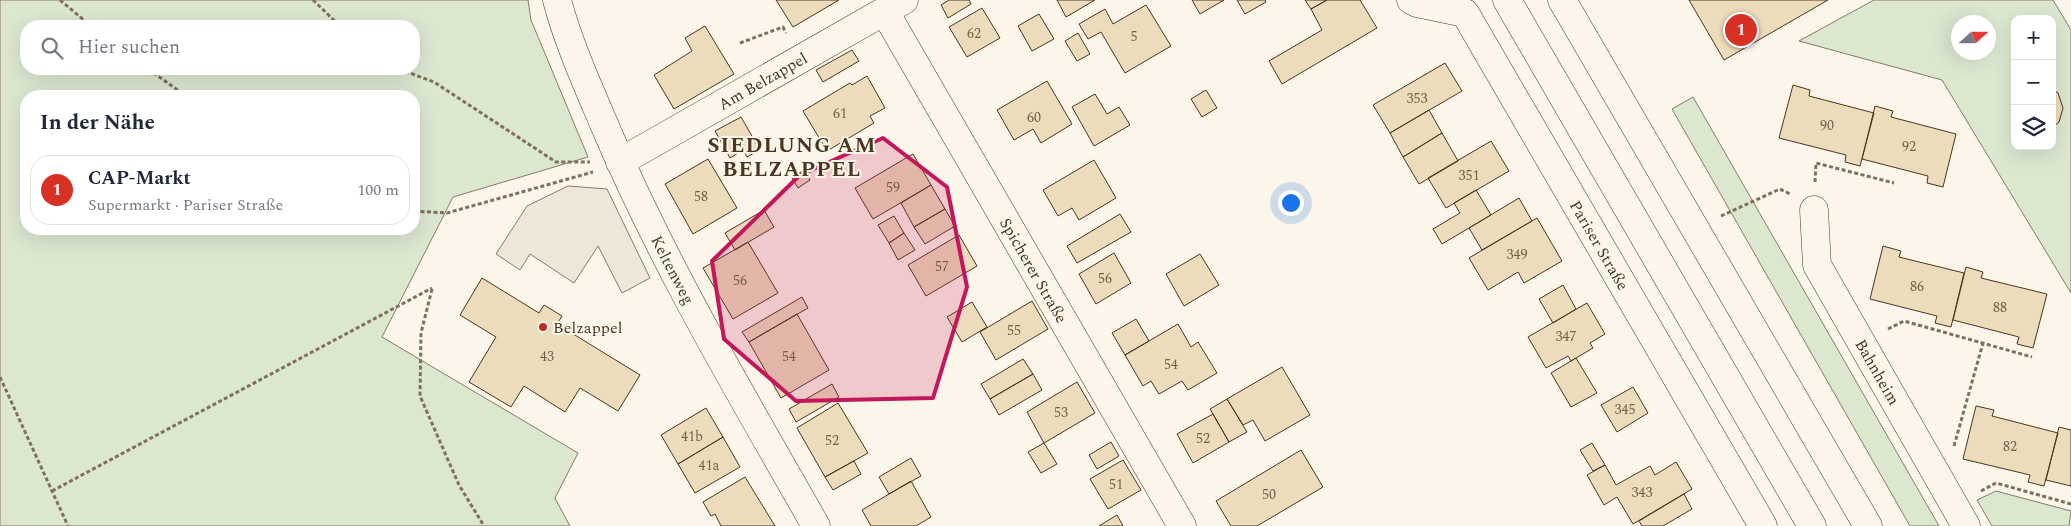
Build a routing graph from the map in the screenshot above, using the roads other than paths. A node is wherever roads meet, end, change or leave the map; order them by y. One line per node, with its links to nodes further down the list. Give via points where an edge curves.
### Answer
1 (557, 0): 6 (street, Keltenweg, via 579,64)
2 (1410, 0): 11 (street, Pariser Straße, via 1466,13)
3 (1507, 0): 12 (street)
4 (1562, 0): 13 (street)
5 (895, 6): 6 (street, Am Belzappel); 10 (street, Spicherer Straße)
6 (620, 162): 9 (street, Keltenweg, via 662,252 704,330)
7 (1814, 210): 8 (street, Bahnheim, via 1817,265)
8 (1954, 506)
9 (816, 526)
10 (1182, 526)
11 (1762, 526)
12 (1812, 526)
13 (1868, 526)

